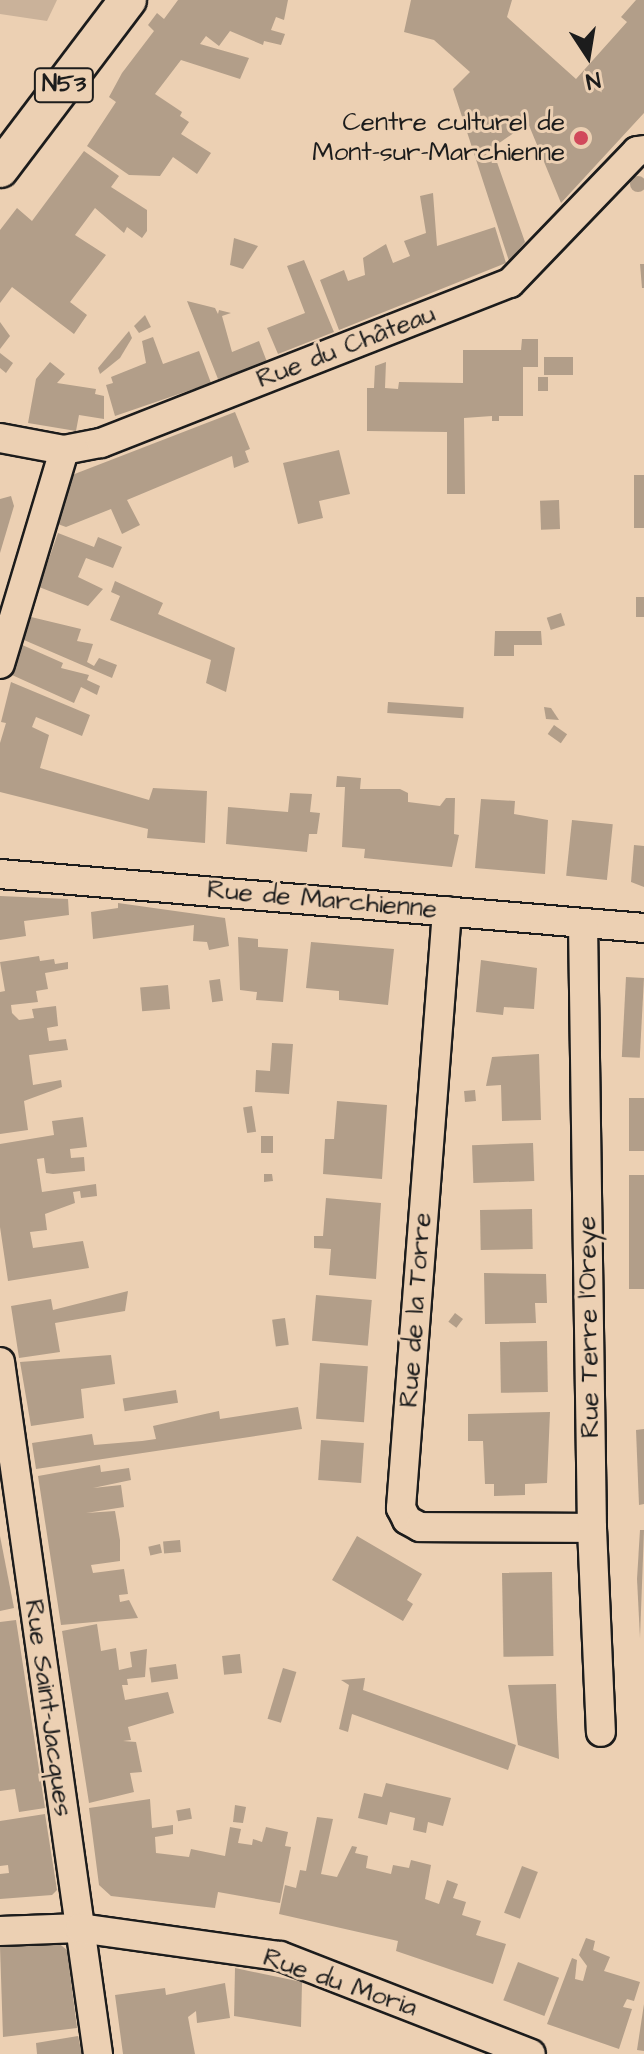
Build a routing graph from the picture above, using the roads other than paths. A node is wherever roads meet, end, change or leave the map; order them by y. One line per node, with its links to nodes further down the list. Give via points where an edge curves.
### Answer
1 (128, 0): 3 (main road, N53)
2 (644, 150): 5 (street, Rue du Château, via 637,151 510,283 101,443)
3 (0, 169)
4 (0, 438): 5 (street, Rue du Château)
5 (64, 450): 6 (street)
6 (0, 664)
7 (0, 874): 8 (street, Rue de Marchienne)
8 (447, 911): 9 (street, Rue de Marchienne); 12 (street, Rue de la Torre, via 401,1508 407,1520 420,1527)
9 (583, 923): 10 (street, Rue de Marchienne); 12 (street, Rue Terre l'Oreye)
10 (644, 928)
11 (0, 1362): 14 (street, Rue Saint-Jacques)
12 (592, 1528): 13 (street, Rue Terre l'Oreye)
13 (601, 1732)
14 (80, 1928): 15 (street, Rue du Moria); 16 (street, Rue Saint-Jacques); 17 (street, Rue du Moria, via 280,1956)
15 (0, 1931)
16 (98, 2054)
17 (531, 2054)

